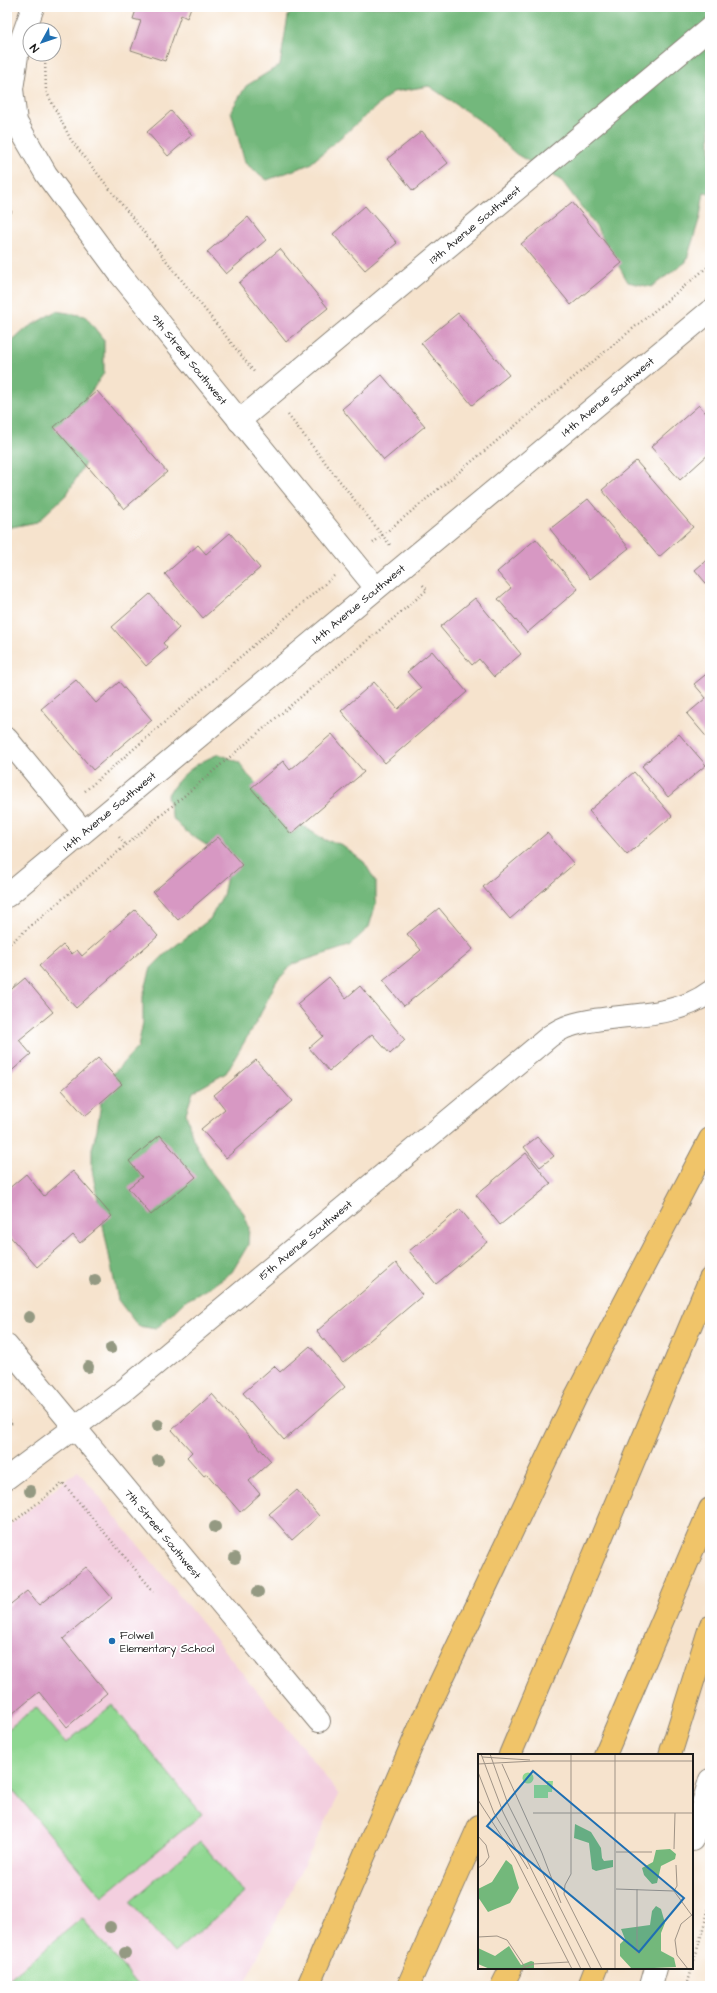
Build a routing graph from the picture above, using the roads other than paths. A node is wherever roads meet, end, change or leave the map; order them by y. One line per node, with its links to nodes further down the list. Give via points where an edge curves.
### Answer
1 (33, 7): 3 (street, via 17,56 12,89)
2 (710, 28): 5 (street, 13th Avenue Southwest)
3 (12, 122): 5 (street, 9th Street Southwest, via 46,174 115,268)
4 (710, 311): 6 (street, 14th Avenue Southwest)
5 (238, 421): 6 (street, 9th Street Southwest)
6 (376, 588): 8 (street, 14th Avenue Southwest)
7 (7, 739): 8 (street)
8 (83, 831): 9 (street, 14th Avenue Southwest)
9 (7, 896)
10 (710, 992): 14 (street, 15th Avenue Southwest, via 678,1008 569,1026 550,1036)
11 (710, 1139): 28 (highway, via 560,1430 424,1717)
12 (710, 1279): 19 (highway)
13 (7, 1346): 14 (street, 7th Street Southwest)
14 (75, 1428): 15 (street, 15th Avenue Southwest); 18 (street, 7th Street Southwest)
15 (7, 1478)
16 (710, 1509): 20 (highway)
17 (710, 1627): 21 (highway)
18 (319, 1721)
19 (510, 1754)
20 (605, 1754)
21 (670, 1754)
22 (710, 1780): 24 (street)
23 (478, 1828): 29 (highway)
24 (693, 1837)
25 (510, 1969): 30 (highway)
26 (596, 1969): 31 (highway)
27 (656, 1969): 32 (street)
28 (308, 1986)
29 (408, 1986)
30 (502, 1986)
31 (590, 1986)
32 (651, 1986)

